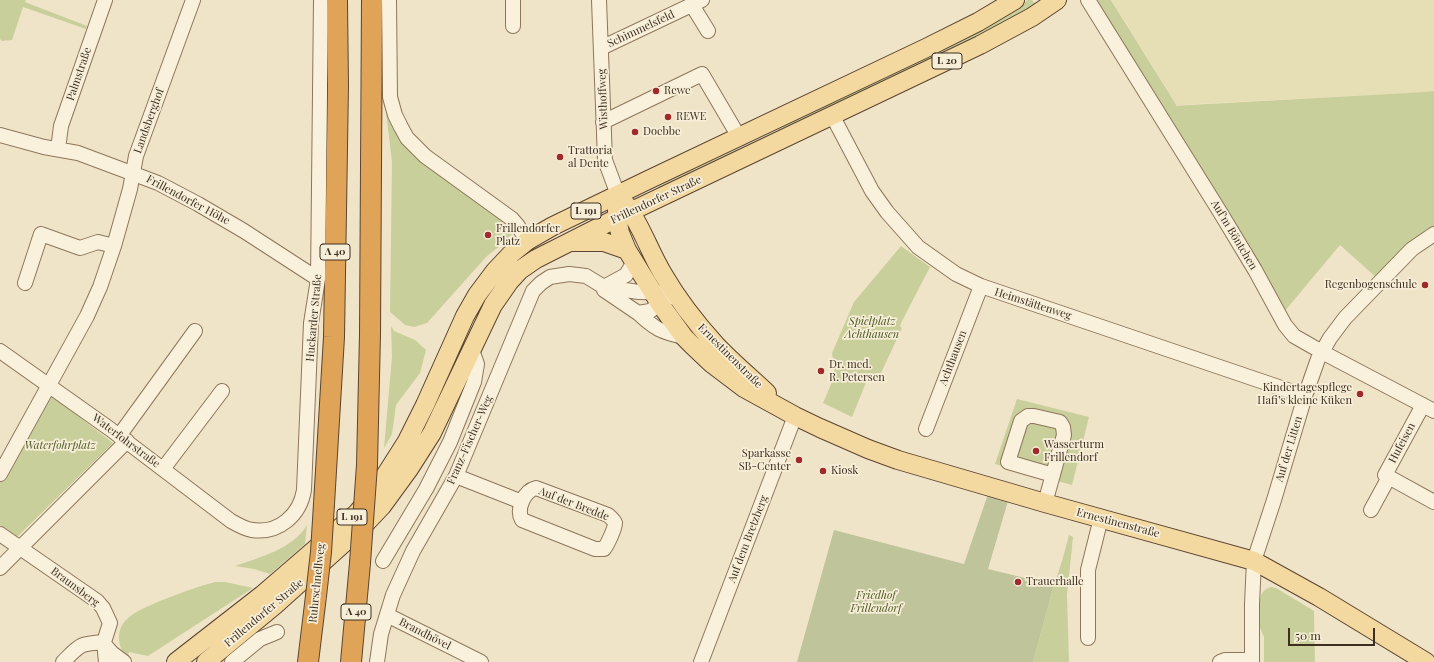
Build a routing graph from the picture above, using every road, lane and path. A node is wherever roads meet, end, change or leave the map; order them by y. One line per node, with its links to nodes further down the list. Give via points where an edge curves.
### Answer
1 (105, 0): 20 (street, Palmstraße, via 61,126)
2 (193, 0): 21 (street, Landsberghof)
3 (322, 0): 29 (street, Huckarder Straße)
4 (337, 0): 76 (highway, Ruhrschnellweg / A 40, bridge, via 334,337 321,552)
5 (372, 0): 77 (highway, A 40, bridge, via 367,465)
6 (389, 0): 25 (street, via 390,97 395,115 407,138 425,156 512,220)
7 (513, 0): 13 (street)
8 (599, 0): 15 (street, Wisthoffweg)
9 (1016, 0): 19 (main road, Frillendorfer Straße / L 20, via 926,48)
10 (1057, 0): 16 (main road, Frillendorfer Straße / L 20, via 1032,17 980,45)
11 (1088, 0): 40 (street, Auf'm Böntchen, via 1220,212 1285,325 1294,336)
12 (697, 3): 14 (street); 15 (street, Schimmelsfeld)
13 (513, 26)
14 (708, 31)
15 (601, 48): 17 (street, Wisthoffweg)
16 (832, 115): 23 (main road, Frillendorfer Straße / L 20); 31 (street, Heimstättenweg, via 872,191 887,212 918,247 956,274)
17 (603, 122): 19 (street, via 702,74); 22 (street, Wisthoffweg, via 605,160)
18 (0, 135): 20 (street, Frillendorfer Höhe)
19 (739, 137): 22 (main road, Frillendorfer Straße / L 20)
20 (58, 149): 21 (street, Frillendorfer Höhe, via 78,153)
21 (132, 172): 27 (street, Landsberghof, via 130,189); 29 (street, Frillendorfer Höhe, via 158,182 198,204)
22 (618, 195): 23 (main road, Ernestinenstraße); 25 (main road, Frillendorfer Straße / L 191)
23 (624, 215): 26 (main road, Frillendorfer Straße / L 191); 28 (main road, Ernestinenstraße, via 620,233); 33 (main road, Ernestinenstraße)
24 (1434, 234): 40 (street, Auf der Litten, via 1412,249 1345,318)
25 (527, 241): 73 (main road, Frillendorfer Straße / L 191, via 495,271 465,316 413,430 374,493 357,513 262,595)
26 (568, 242): 28 (main road, L 191, via 604,242); 38 (main road, Frillendorfer Straße / L 191, via 527,264 509,282 493,305)
27 (114, 246): 30 (street, via 98,242 80,248 40,234); 41 (street, Landsberghof, via 87,316)
28 (631, 256): 32 (street, via 626,275); 34 (main road, Ernestinenstraße)
29 (318, 279): 58 (street, Huckarder Straße, via 311,323 303,498 291,517 279,526)
30 (25, 283)
31 (981, 286): 43 (street, Heimstättenweg); 46 (street, Achthausen)
32 (604, 287): 34 (street, Franz-Fischer-Weg); 35 (street, Franz-Fischer-Weg, via 604,290); 51 (street, Franz-Fischer-Weg, via 586,276 569,274 550,277 533,291)
33 (675, 293): 34 (street, Franz-Fischer-Weg); 45 (main road, Ernestinenstraße, via 689,314 716,345)
34 (656, 298): 35 (street, Franz-Fischer-Weg, via 650,311); 37 (main road, Ernestinenstraße)
35 (638, 313): 37 (street, Franz-Fischer-Weg, via 665,333)
36 (195, 331): 47 (street)
37 (684, 337): 45 (main road, Ernestinenstraße, via 711,363 744,388)
38 (472, 350): 61 (street, via 477,364 474,382 450,442 426,489); 74 (main road, Frillendorfer Straße / L 191, via 432,433 382,506 275,605)
39 (0, 351): 41 (street, Waterfohrstraße)
40 (1322, 352): 43 (street, Auf der Litten); 44 (street, Auf'm Böntchen)
41 (49, 385): 47 (street, Waterfohrstraße); 49 (street)
42 (222, 391): 48 (street)
43 (1305, 396): 62 (street, Auf der Litten)
44 (1428, 408): 52 (street, Hufeisen, via 1385,475)
45 (795, 416): 55 (main road, Ernestinenstraße, via 898,460); 80 (street, Auf dem Bretzberg)
46 (926, 429)
47 (123, 439): 48 (street, Waterfohrstraße); 60 (street)
48 (163, 469): 58 (street, Waterfohrstraße, via 231,521)
49 (0, 474)
50 (1053, 475): 50 (street, via 1008,462 1021,421 1028,416 1060,422 1063,427 1064,435); 55 (street)
51 (456, 476): 54 (street, Auf der Bredde); 64 (street, Franz-Fischer-Weg, via 413,551)
52 (1389, 477): 53 (street, Hufeisen); 56 (street)
53 (1432, 497)
54 (522, 502): 54 (street, Auf der Bredde, via 522,520 595,549 604,549 615,522 608,515 541,489 531,489)
55 (1045, 503): 57 (main road, Ernestinenstraße)
56 (1371, 510)
57 (1101, 518): 62 (main road, Ernestinenstraße); 66 (street, via 1088,570)
58 (252, 530)
59 (0, 534): 60 (street)
60 (20, 548): 63 (street); 67 (street, Braunsberg, via 104,608 110,623)
61 (383, 561)
62 (1254, 561): 69 (street, Auf der Litten); 82 (main road, Ernestinenstraße)
63 (0, 568)
64 (387, 614): 68 (street, Brandhövel); 78 (street, Franz-Fischer-Weg)
65 (277, 632): 75 (street, via 260,639)
66 (1088, 638)
67 (105, 644): 70 (street, via 80,645); 71 (street, Braunsberg); 72 (street)
68 (461, 658): 79 (street, Brandhövel)
69 (1252, 661): 81 (street)
70 (63, 662)
71 (106, 662)
72 (124, 662)
73 (176, 662)
74 (206, 662)
75 (232, 662)
76 (308, 662)
77 (351, 662)
78 (377, 662)
79 (481, 662)
80 (701, 662)
81 (1220, 662)
82 (1426, 662)

